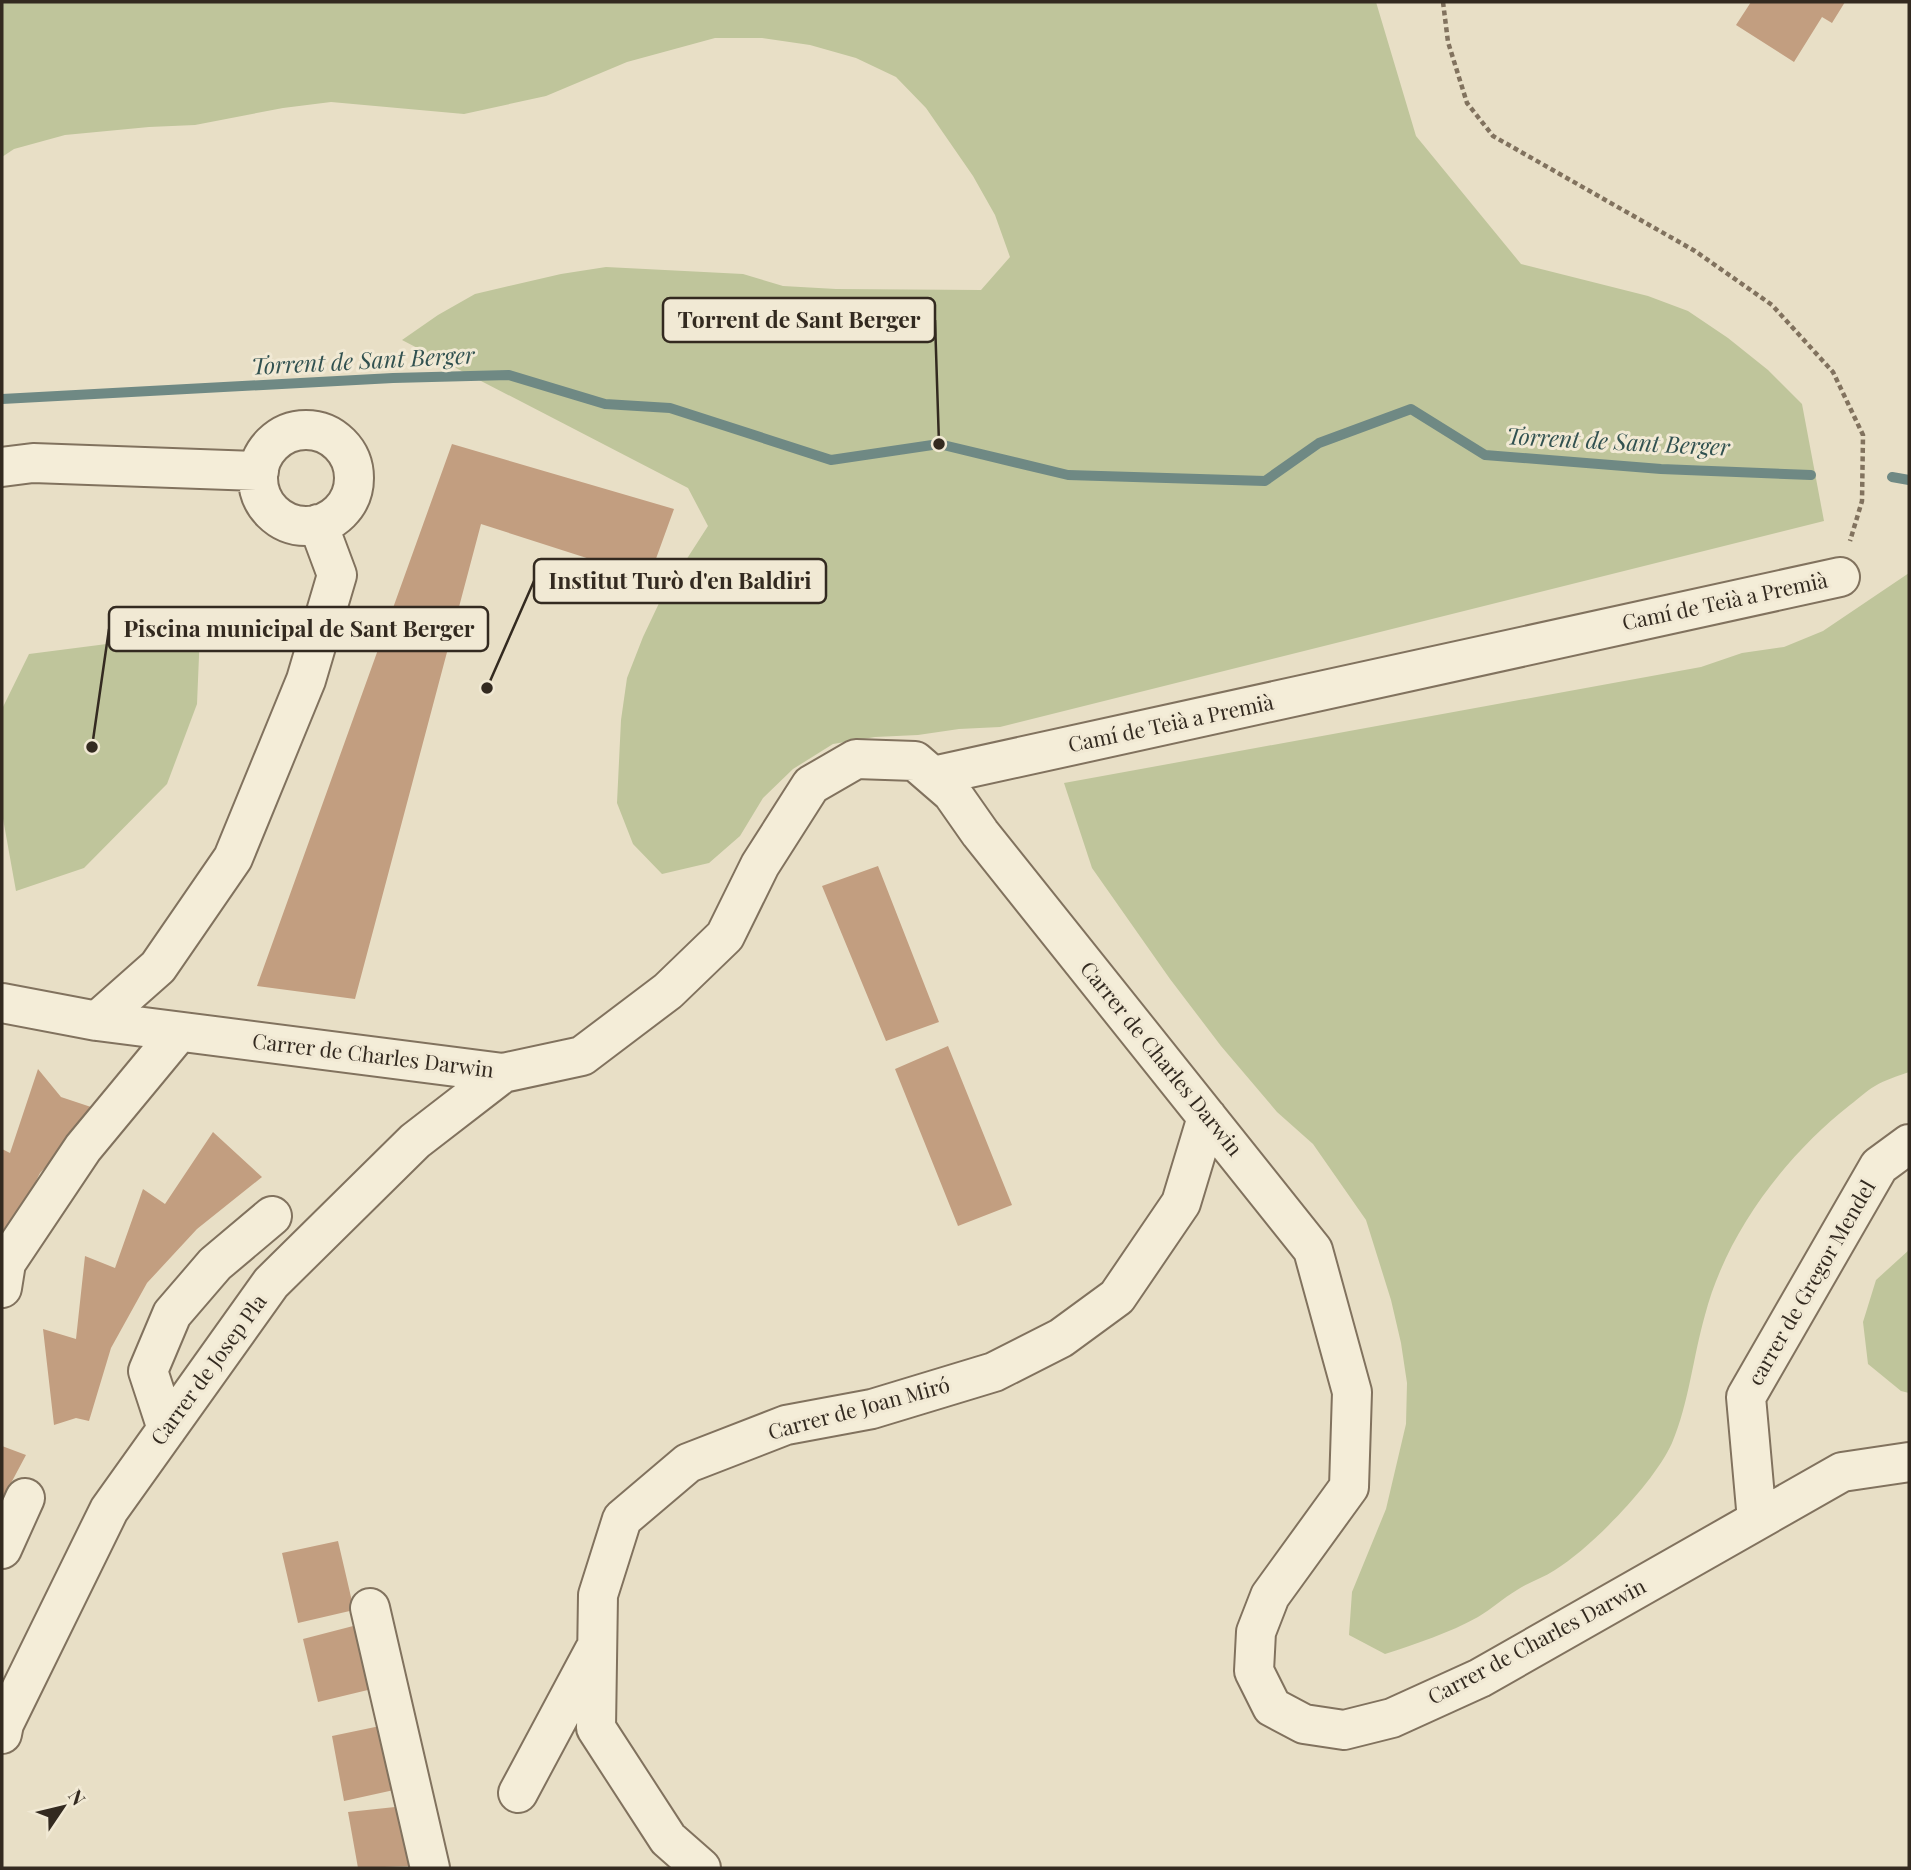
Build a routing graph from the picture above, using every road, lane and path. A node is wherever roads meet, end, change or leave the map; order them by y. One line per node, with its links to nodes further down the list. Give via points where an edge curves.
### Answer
1 (1443, 2): 5 (path, Camí de Teià a Premià, via 1448,42 1467,103 1493,136 1695,251 1772,305 1833,372 1863,435 1862,501)
2 (2, 467): 3 (street, via 33,463)
3 (259, 471): 4 (street, via 262,497 270,509 291,524); 4 (street, via 273,443 286,435 318,432 344,448 355,478 352,494 345,508)
4 (318, 524): 8 (street, via 337,575 306,680 233,858 158,967)
5 (1840, 577): 6 (street, Camí de Teià a Premià)
6 (933, 776): 10 (street, Carrer de Charles Darwin, via 915,761 856,759 811,785 761,865 725,936 668,991 582,1056); 11 (street, Carrer de Charles Darwin)
7 (2, 1003): 8 (street, Carrer de Charles Darwin)
8 (97, 1021): 9 (street, Carrer de Charles Darwin)
9 (179, 1032): 10 (street, Carrer de Charles Darwin); 14 (street, via 83,1148 6,1264)
10 (503, 1073): 15 (street, Carrer de Josep Pla, via 415,1141 271,1283)
11 (1207, 1118): 18 (street, Carrer de Charles Darwin, via 1313,1250 1352,1392 1349,1487 1270,1596 1256,1632 1254,1671 1272,1707 1304,1724 1344,1730 1392,1718 1480,1678); 21 (street, Carrer de Joan Miró, via 1181,1203 1116,1297 1060,1338 995,1371 872,1409 786,1425 688,1463 622,1519 598,1595)
12 (1909, 1144): 18 (street, carrer de Gregor Mendel, via 1879,1166 1746,1397)
13 (272, 1216): 15 (street, via 215,1264 172,1314 148,1371)
14 (2, 1288)
15 (167, 1429): 22 (street, Carrer de Josep Pla, via 109,1510)
16 (1909, 1462): 18 (street, Carrer de Charles Darwin, via 1842,1472)
17 (25, 1498): 19 (street)
18 (1757, 1520)
19 (2, 1549)
20 (370, 1608): 24 (street)
21 (597, 1646): 23 (street); 25 (street, Carrer de Joan Miró, via 596,1728 668,1839)
22 (3, 1725)
23 (518, 1793)
24 (430, 1868)
25 (701, 1868)

